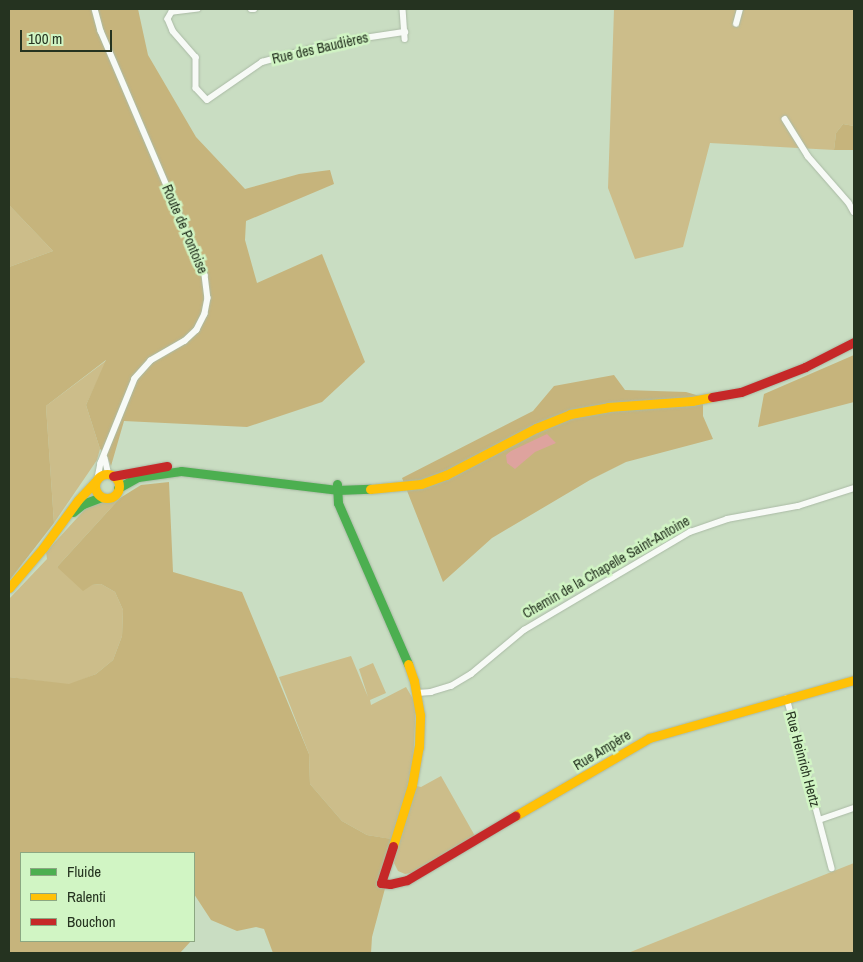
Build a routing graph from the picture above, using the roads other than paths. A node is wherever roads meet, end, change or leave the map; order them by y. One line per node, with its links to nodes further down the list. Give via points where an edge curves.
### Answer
1 (95, 9): 11 (street, Route de Pontoise, via 101,31 208,286 202,322 185,341 150,361 139,374 125,400)
2 (198, 9): 3 (street, Rue des Baudières, via 172,12 168,16 172,31 195,54 198,64 196,88 207,100 262,62 331,43 405,36)
3 (403, 9)
4 (740, 9): 5 (street)
5 (736, 24)
6 (785, 119): 7 (street, via 808,156)
7 (854, 212)
8 (854, 342): 10 (main road)
9 (854, 346): 10 (main road)
10 (820, 360): 14 (main road, via 726,396 608,407 570,414 454,471 420,482)
11 (105, 454): 12 (street); 13 (street, Route de Pontoise)
12 (111, 476): 13 (main road); 14 (main road, via 126,476 155,467 191,466); 15 (main road, via 118,482)
13 (97, 480): 17 (main road, via 95,490); 18 (main road)
14 (337, 487): 15 (main road, via 180,471 138,477); 21 (main road, via 338,503 403,651)
15 (118, 488): 17 (main road, via 111,498)
16 (854, 488): 21 (street, Chemin de la Chapelle Saint-Antoine, via 798,506 727,519 690,532 524,630 471,674 451,686)
17 (101, 497): 18 (main road, via 83,504)
18 (64, 520): 19 (main road)
19 (10, 586)
20 (854, 680): 22 (main road, Rue Ampère)
21 (416, 693): 22 (main road, Rue Ampère, via 420,728 412,785 381,883 407,880 649,738)
22 (787, 698): 24 (street, Rue Heinrich Hertz)
23 (854, 808): 24 (street, Rue Heinrich Hertz)
24 (819, 820): 25 (street, Rue Heinrich Hertz)
25 (832, 868)

